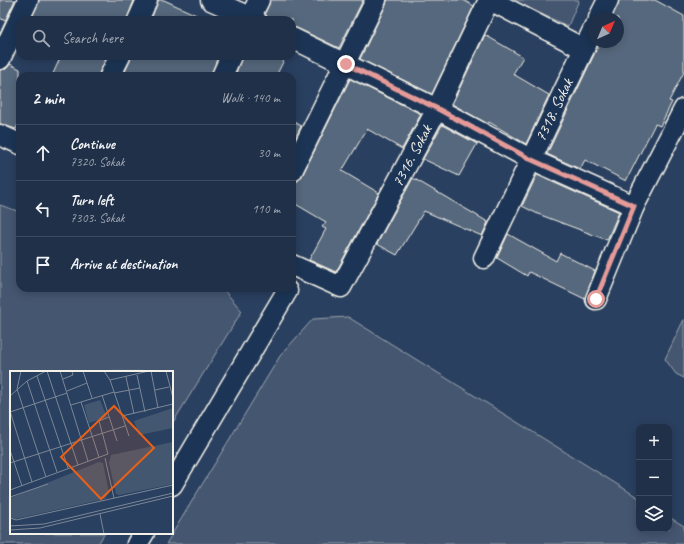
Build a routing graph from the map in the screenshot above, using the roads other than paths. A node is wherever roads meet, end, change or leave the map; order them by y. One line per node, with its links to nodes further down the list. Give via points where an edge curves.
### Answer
1 (28, 0): 9 (street)
2 (147, 0): 10 (street)
3 (211, 0): 8 (street)
4 (376, 0): 18 (street)
5 (489, 0): 14 (street, 7316. Sokak); 21 (street, 7316. Sokak)
6 (608, 0): 7 (street)
7 (602, 12)
8 (253, 14)
9 (20, 16)
10 (140, 16)
11 (16, 25): 15 (street)
12 (296, 40): 18 (street)
13 (588, 41): 14 (street, 7318. Sokak)
14 (584, 49): 25 (street, 7318. Sokak)
15 (0, 59)
16 (118, 60): 19 (street)
17 (229, 60): 20 (street)
18 (346, 64): 21 (street); 26 (street)
19 (112, 72)
20 (224, 72)
21 (438, 109): 25 (street); 29 (street, 7316. Sokak, via 341,287)
22 (681, 122): 27 (street)
23 (0, 135): 24 (street)
24 (16, 142)
25 (530, 159): 27 (street); 28 (street, 7318. Sokak)
26 (296, 164)
27 (634, 206): 31 (street)
28 (484, 258)
29 (296, 267)
30 (286, 292): 32 (street)
31 (596, 299)
32 (173, 483)
33 (143, 534): 34 (street)
34 (137, 544)

